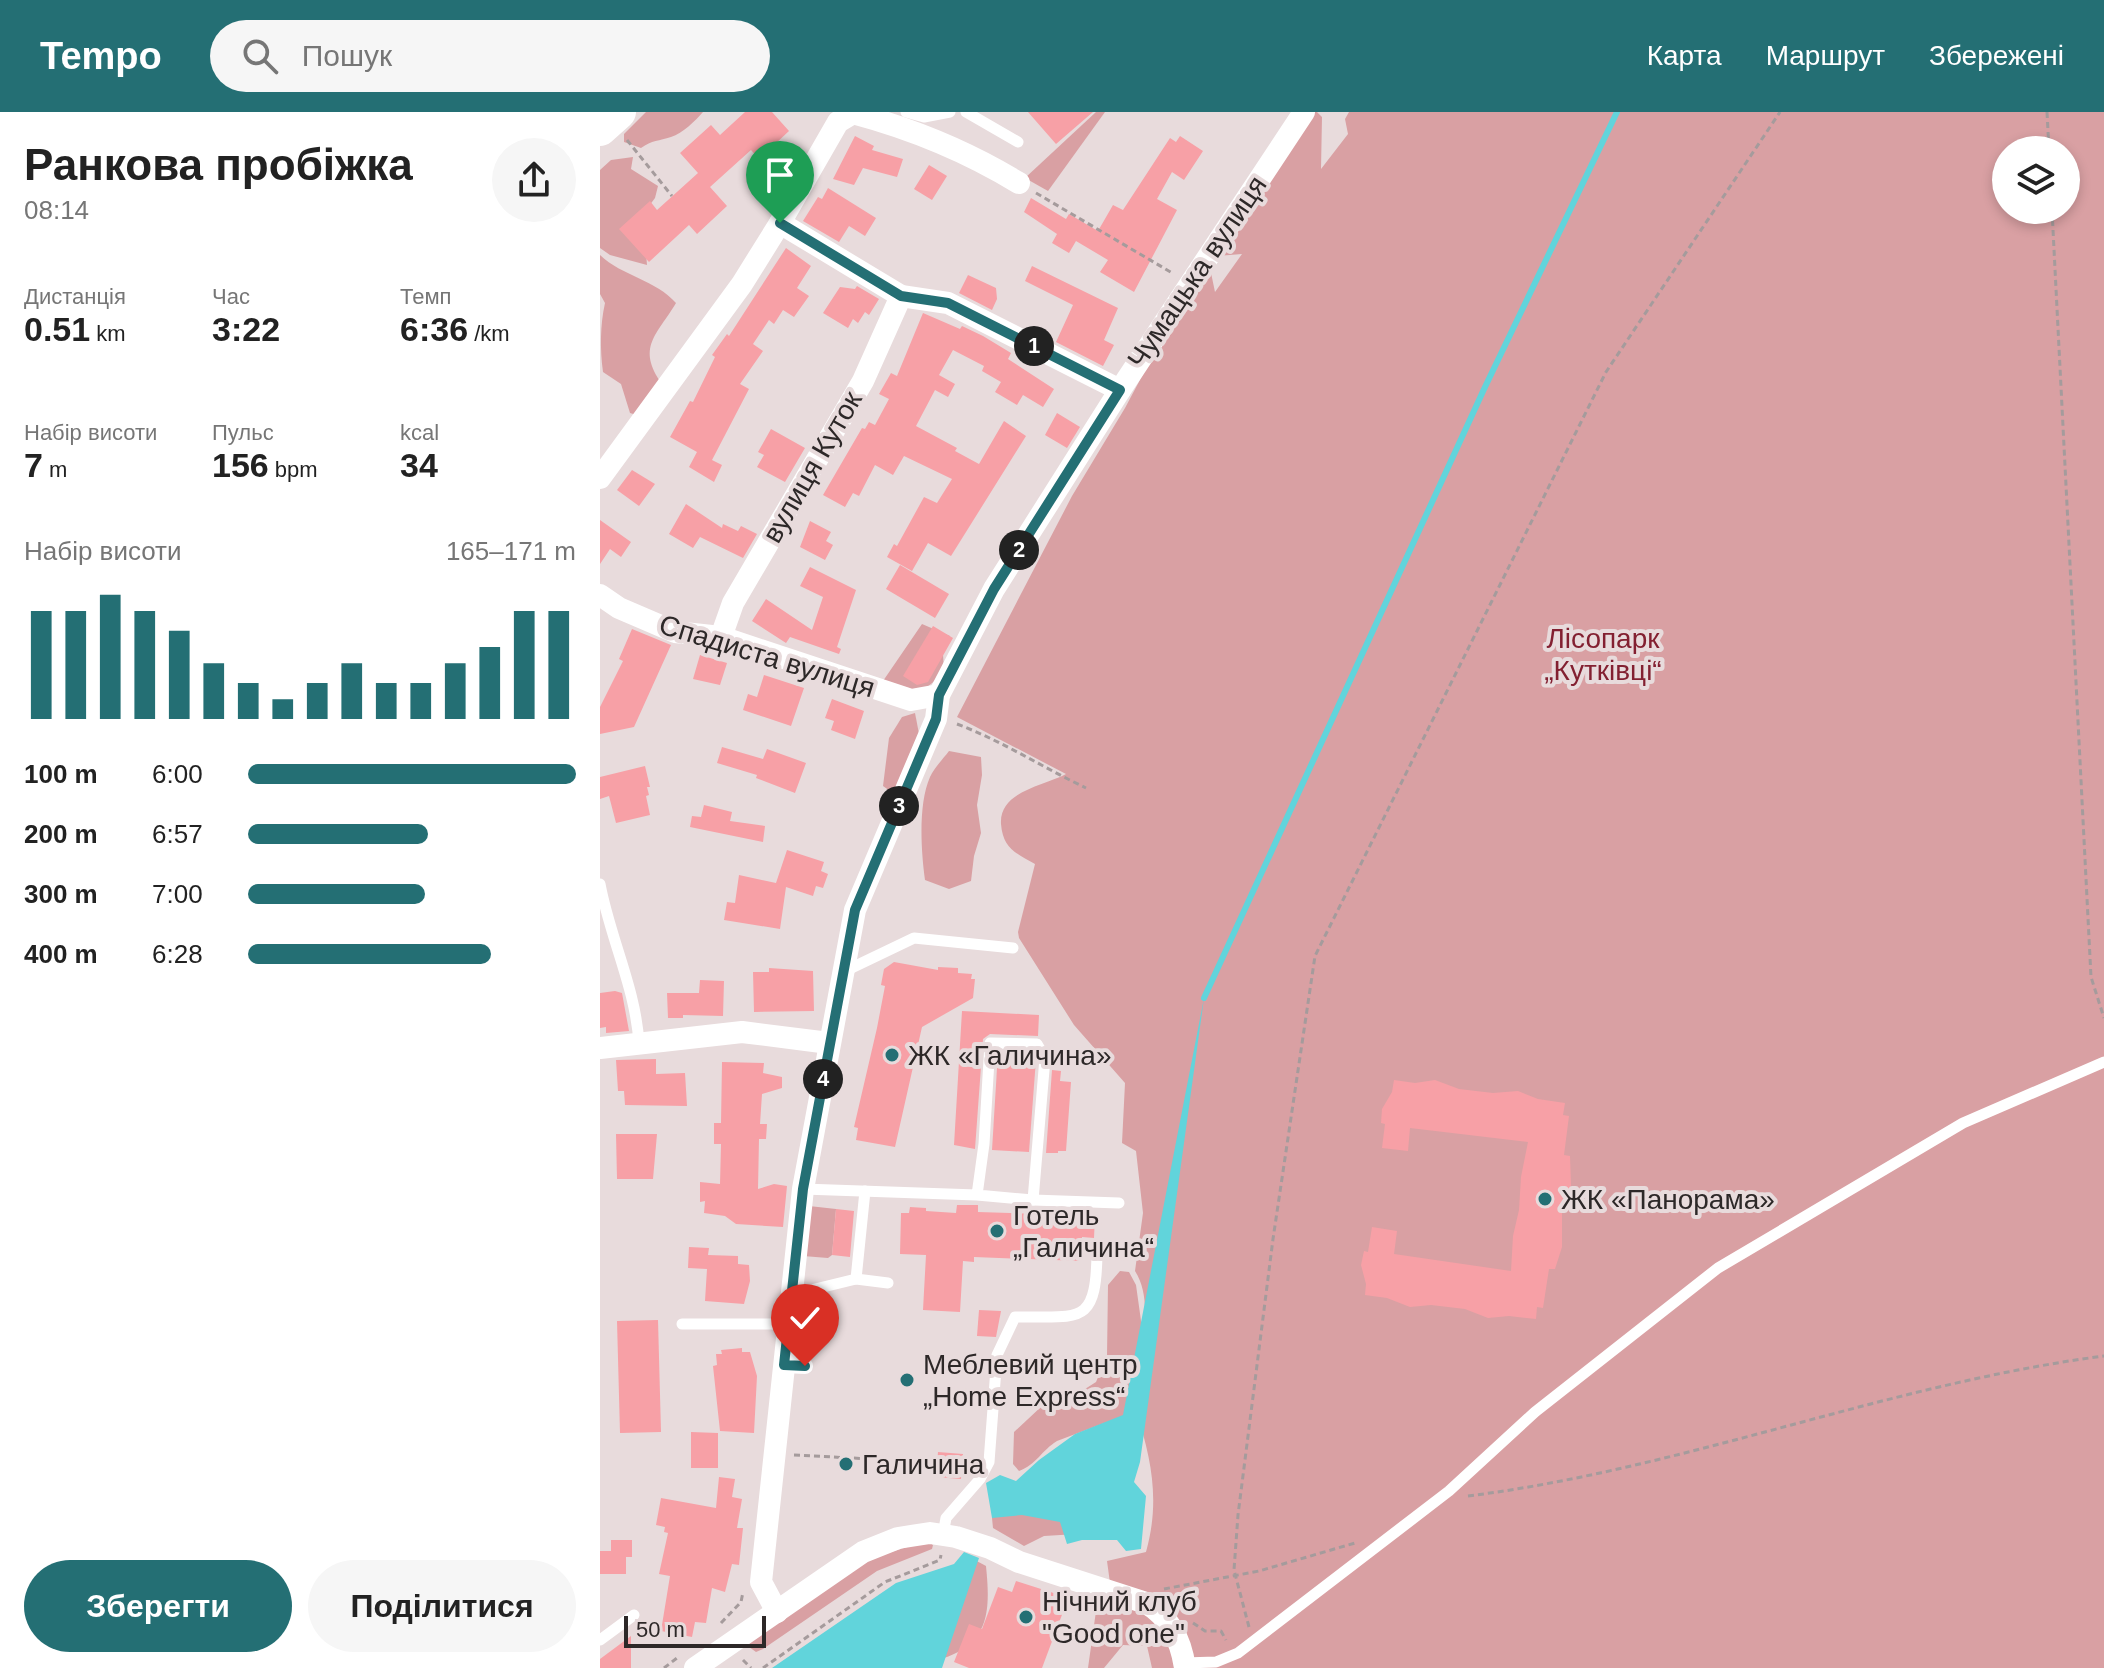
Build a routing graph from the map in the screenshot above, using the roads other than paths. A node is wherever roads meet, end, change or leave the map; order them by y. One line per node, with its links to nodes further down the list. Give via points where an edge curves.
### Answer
1 (853, 112): 7 (street, via 919,132); 8 (street, via 838,122)
2 (906, 112): 3 (lane, via 924,117)
3 (950, 112)
4 (966, 112): 6 (lane)
5 (1304, 112): 10 (street, Чумацька вулиця)
6 (1018, 142)
7 (1019, 183)
8 (780, 223): 9 (street); 11 (street, via 742,284)
9 (901, 296): 10 (street, via 948,303); 13 (street, вулиця Куток, via 863,381 733,603)
10 (1120, 390): 14 (street, Чумацька вулиця, via 994,589)
11 (600, 478)
12 (600, 595): 13 (street, Спадиста вулиця, via 675,632)
13 (721, 637): 14 (street, Спадиста вулиця, via 911,700)
14 (939, 695): 18 (street, Чумацька вулиця, via 936,719 855,910)
15 (600, 884): 16 (lane)
16 (603, 916): 20 (lane, via 626,976)
17 (1013, 948): 18 (lane, via 914,938)
18 (843, 973): 19 (street, Чумацька вулиця)
19 (829, 1043): 20 (street, via 742,1032); 23 (street, Чумацька вулиця)
20 (639, 1044): 21 (street)
21 (600, 1048)
22 (2104, 1062): 38 (lane, via 1963,1123 1718,1268 1535,1412 1449,1491 1238,1653 1216,1662)
23 (803, 1189): 24 (lane); 32 (street, Чумацька вулиця)
24 (865, 1191): 25 (lane); 29 (lane)
25 (977, 1195): 26 (lane); 26 (lane, via 990,1043 1037,1044 1045,1058)
26 (1033, 1200): 27 (lane)
27 (1119, 1203)
28 (1097, 1253): 34 (lane, via 1093,1301 1085,1312 1015,1317 997,1355 989,1462 946,1518)
29 (856, 1279): 30 (lane); 33 (lane, via 811,1290 805,1366)
30 (888, 1283)
31 (682, 1324): 32 (lane)
32 (788, 1324): 33 (street, Чумацька вулиця)
33 (784, 1365): 35 (street, Чумацька вулиця, via 761,1582)
34 (949, 1536): 35 (street, via 898,1538 863,1552); 38 (street, via 1146,1603 1169,1622)
35 (777, 1612): 39 (street)
36 (634, 1615): 37 (lane)
37 (600, 1640)
38 (1184, 1665)
39 (695, 1668)

